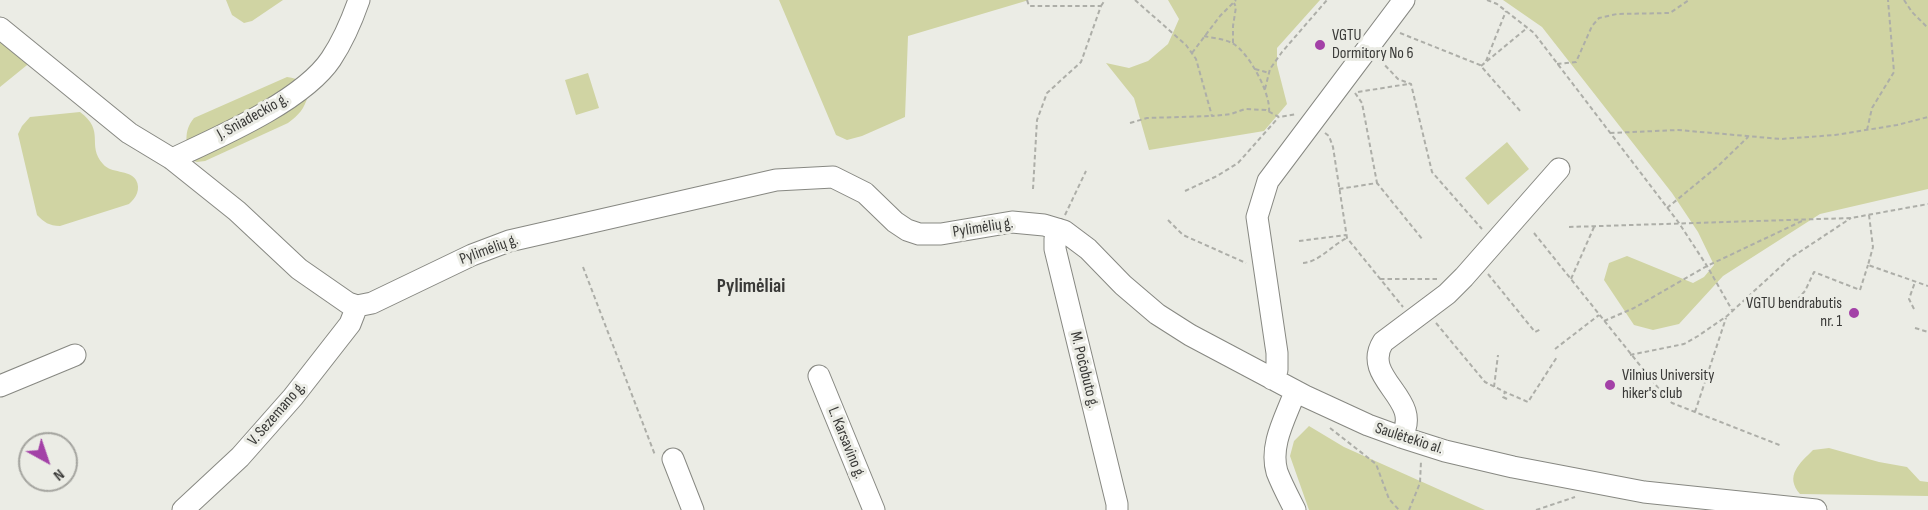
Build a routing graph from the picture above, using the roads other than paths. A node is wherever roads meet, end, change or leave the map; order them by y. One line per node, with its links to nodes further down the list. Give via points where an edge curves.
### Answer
1 (359, 0): 4 (street, J. Sniadeckio g., via 341,42 317,76 289,99)
2 (1404, 0): 10 (street, via 1268,181 1257,217 1277,352)
3 (0, 28): 4 (street, via 129,133)
4 (172, 159): 7 (street, via 237,211 298,269 348,303)
5 (1559, 169): 13 (street, via 1446,294 1383,342 1377,351 1381,371 1404,406 1406,429)
6 (1058, 230): 7 (street, Pylimėlių g., via 1012,222 919,234 895,222 865,193 833,177 776,180 509,241 472,255); 10 (street, Saulėtekio al., via 1074,237 1157,314); 18 (street, M. Počobuto g., via 1055,249)
7 (353, 315): 15 (street, V. Sezemano g., via 293,397 244,453)
8 (75, 354): 11 (street)
9 (819, 376): 17 (street, L. Karsavino g.)
10 (1272, 379): 12 (street, Saulėtekio al.)
11 (0, 386)
12 (1295, 392): 13 (street, Saulėtekio al.); 19 (street, via 1275,452 1277,472)
13 (1401, 437): 20 (street, Saulėtekio al., via 1513,467 1644,492)
14 (666, 461): 16 (street)
15 (183, 510)
16 (693, 510)
17 (874, 510)
18 (1117, 510)
19 (1295, 510)
20 (1816, 510)

